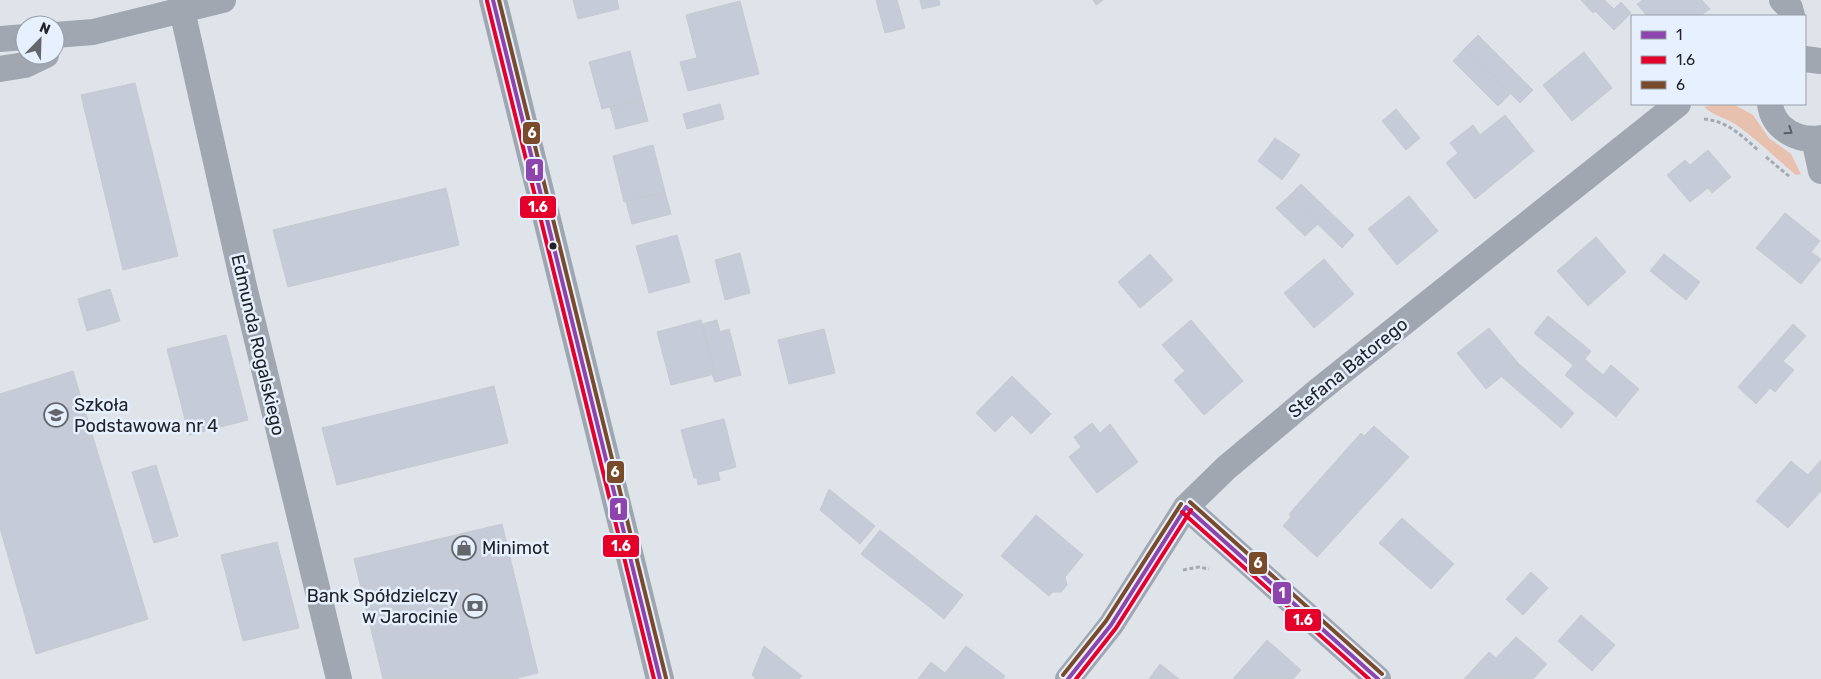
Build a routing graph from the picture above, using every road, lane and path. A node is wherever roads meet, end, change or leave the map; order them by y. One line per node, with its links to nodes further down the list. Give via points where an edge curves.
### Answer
1 (223, 0): 4 (street)
2 (493, 0): 23 (main road)
3 (1782, 0): 5 (street)
4 (182, 10): 6 (street); 22 (street, Edmunda Rogalskiego, via 247,301)
5 (1792, 15)
6 (92, 32): 7 (street); 10 (street)
7 (65, 34)
8 (15, 38): 9 (street)
9 (0, 39)
10 (65, 46)
11 (25, 65): 12 (street)
12 (0, 69)
13 (1677, 105): 19 (street, Stefana Batorego, via 1319,390 1226,468)
14 (1770, 105): 16 (street, one-way to 16, via 1777,122 1786,131 1797,137)
15 (1700, 119): 18 (path, via 1721,122 1734,130)
16 (1818, 138): 17 (street)
17 (1821, 171)
18 (1797, 183)
19 (1186, 507): 20 (street); 24 (street, Stefana Batorego, via 1111,625)
20 (1231, 547): 21 (path, via 1213,568); 25 (street)
21 (1177, 572)
22 (339, 679)
23 (660, 679)
24 (1068, 679)
25 (1378, 679)

